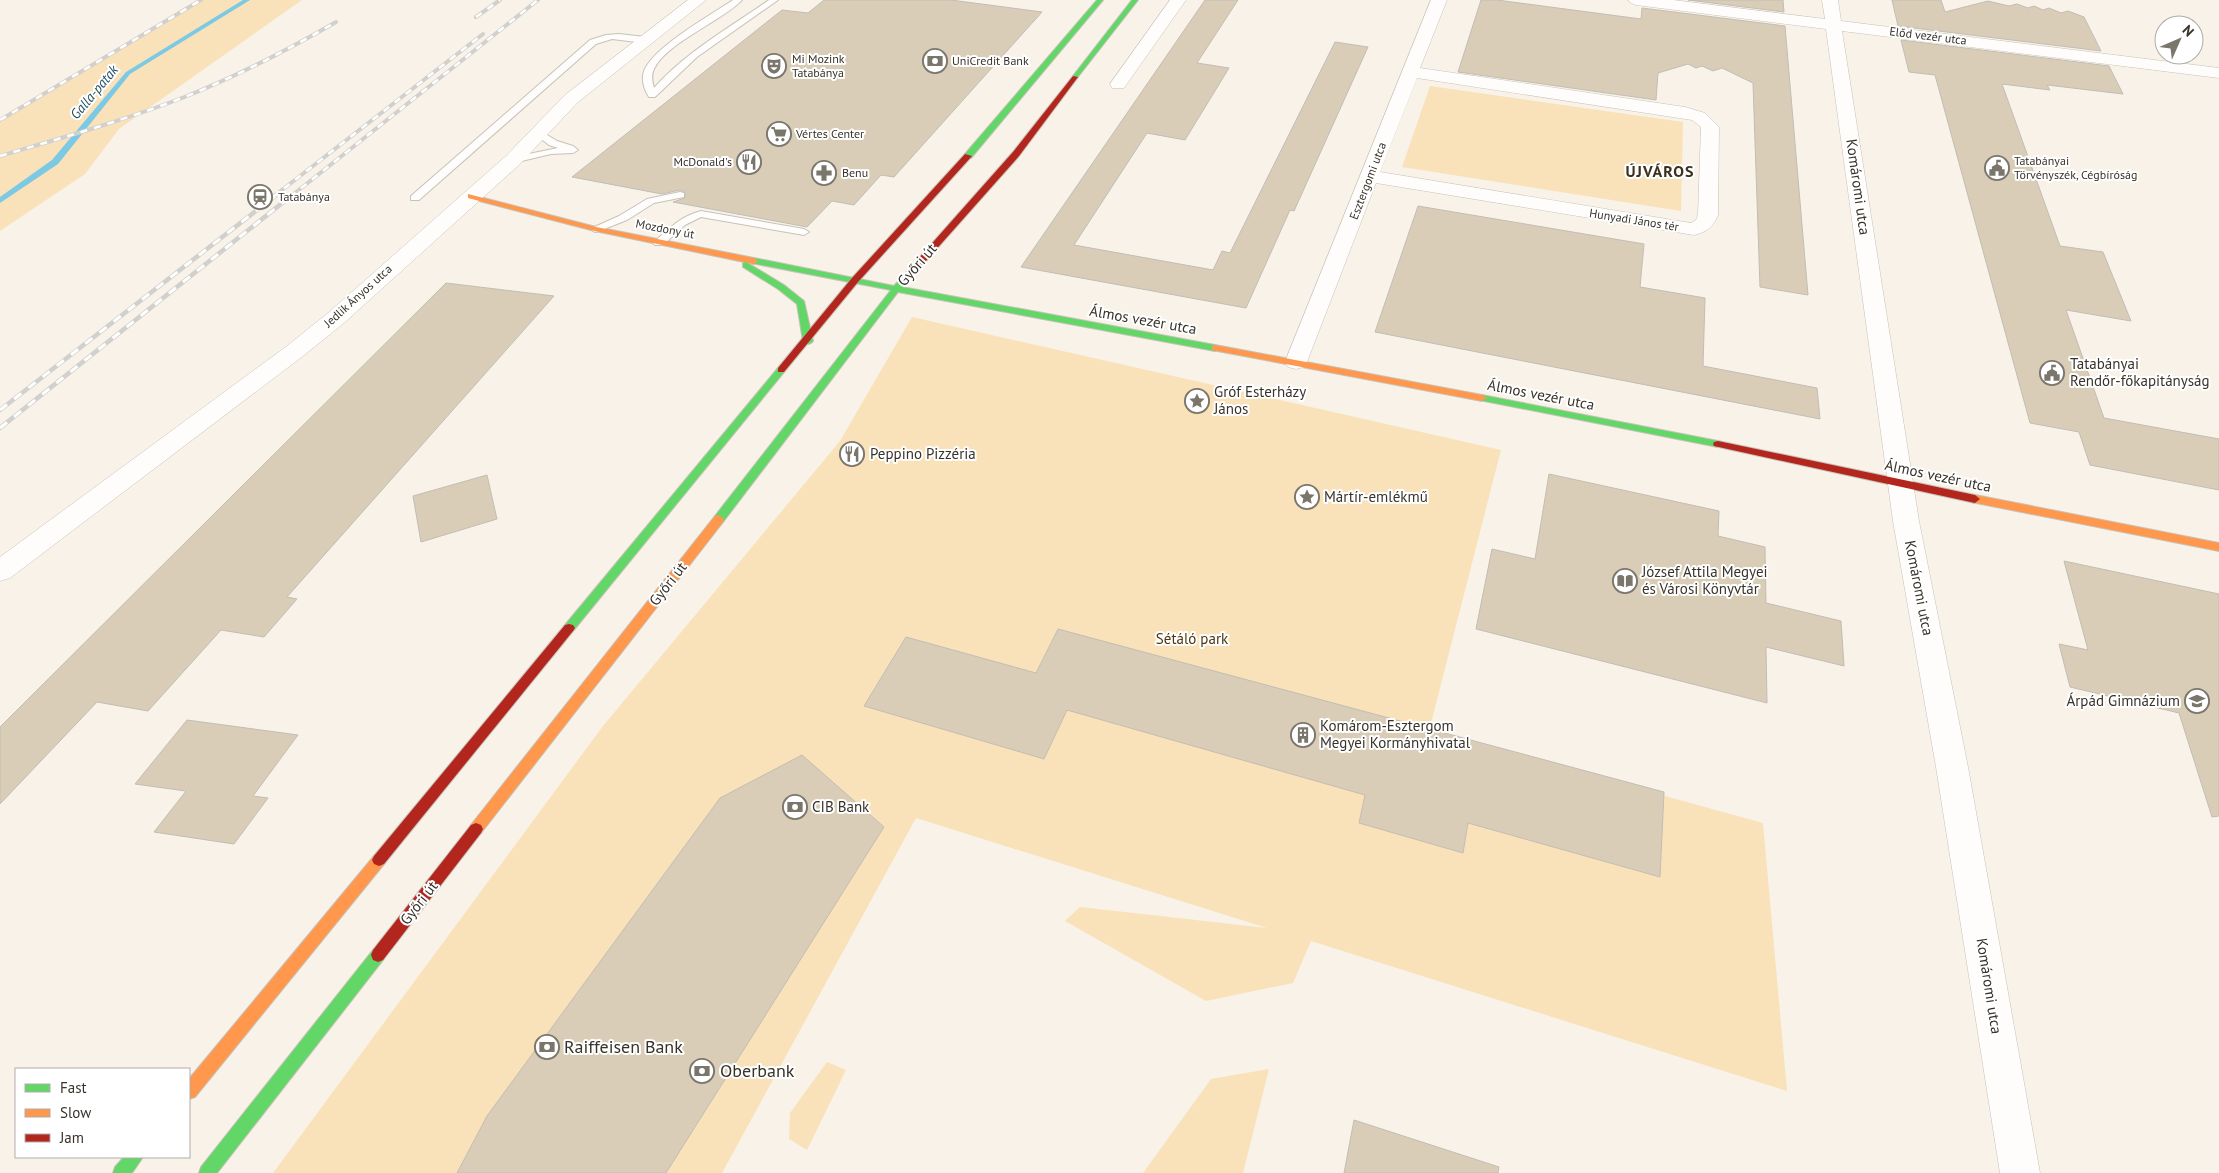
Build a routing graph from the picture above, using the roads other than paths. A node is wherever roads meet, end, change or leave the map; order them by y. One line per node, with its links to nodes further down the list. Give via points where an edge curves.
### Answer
1 (698, 0): 11 (street, Jedlik Ányos utca)
2 (738, 0): 3 (lane, via 664,52 649,67 646,83 652,95 692,56)
3 (774, 0)
4 (1100, 0): 27 (street, via 978,145)
5 (1135, 0): 28 (street, Győri út, via 1016,154)
6 (1178, 0): 14 (street)
7 (1439, 0): 12 (street, Esztergomi utca)
8 (1636, 0): 10 (street, Előd vezér utca)
9 (1830, 0): 10 (street, Komáromi utca)
10 (1834, 24): 13 (street, Előd vezér utca); 31 (street, Komáromi utca)
11 (645, 40): 15 (street, Jedlik Ányos utca, via 571,99); 20 (lane, via 605,36 593,42)
12 (1410, 72): 17 (street, Esztergomi utca); 17 (street, Hunyadi János tér, via 1704,118 1710,126 1708,215 1705,223 1694,229)
13 (2219, 73)
14 (1118, 84)
15 (540, 133): 16 (street, Jedlik Ányos utca); 16 (lane, via 553,143 573,150 551,151)
16 (513, 160): 19 (street, Jedlik Ányos utca)
17 (1370, 176): 30 (street, Esztergomi utca)
18 (680, 195): 21 (lane, via 651,202)
19 (471, 196): 22 (street, Mozdony út); 33 (street, Jedlik Ányos utca, via 311,338)
20 (415, 198)
21 (623, 218): 22 (lane); 24 (lane)
22 (596, 229): 24 (street, Mozdony út)
23 (804, 232): 25 (lane, via 697,214)
24 (629, 236): 25 (street, Mozdony út)
25 (659, 243): 26 (street, Mozdony út)
26 (732, 256): 27 (street, Mozdony út); 29 (street, via 801,303)
27 (856, 280): 28 (street, Álmos vezér utca); 29 (street)
28 (897, 288): 30 (street, Álmos vezér utca); 37 (street, Győri út)
29 (808, 341): 34 (street)
30 (1296, 362): 31 (street, Álmos vezér utca, via 1758,452)
31 (1901, 484): 32 (street, Álmos vezér utca); 38 (street, Komáromi utca)
32 (2219, 547)
33 (0, 571)
34 (190, 1090)
35 (134, 1158): 36 (street)
36 (121, 1173)
37 (207, 1173)
38 (2020, 1173)

